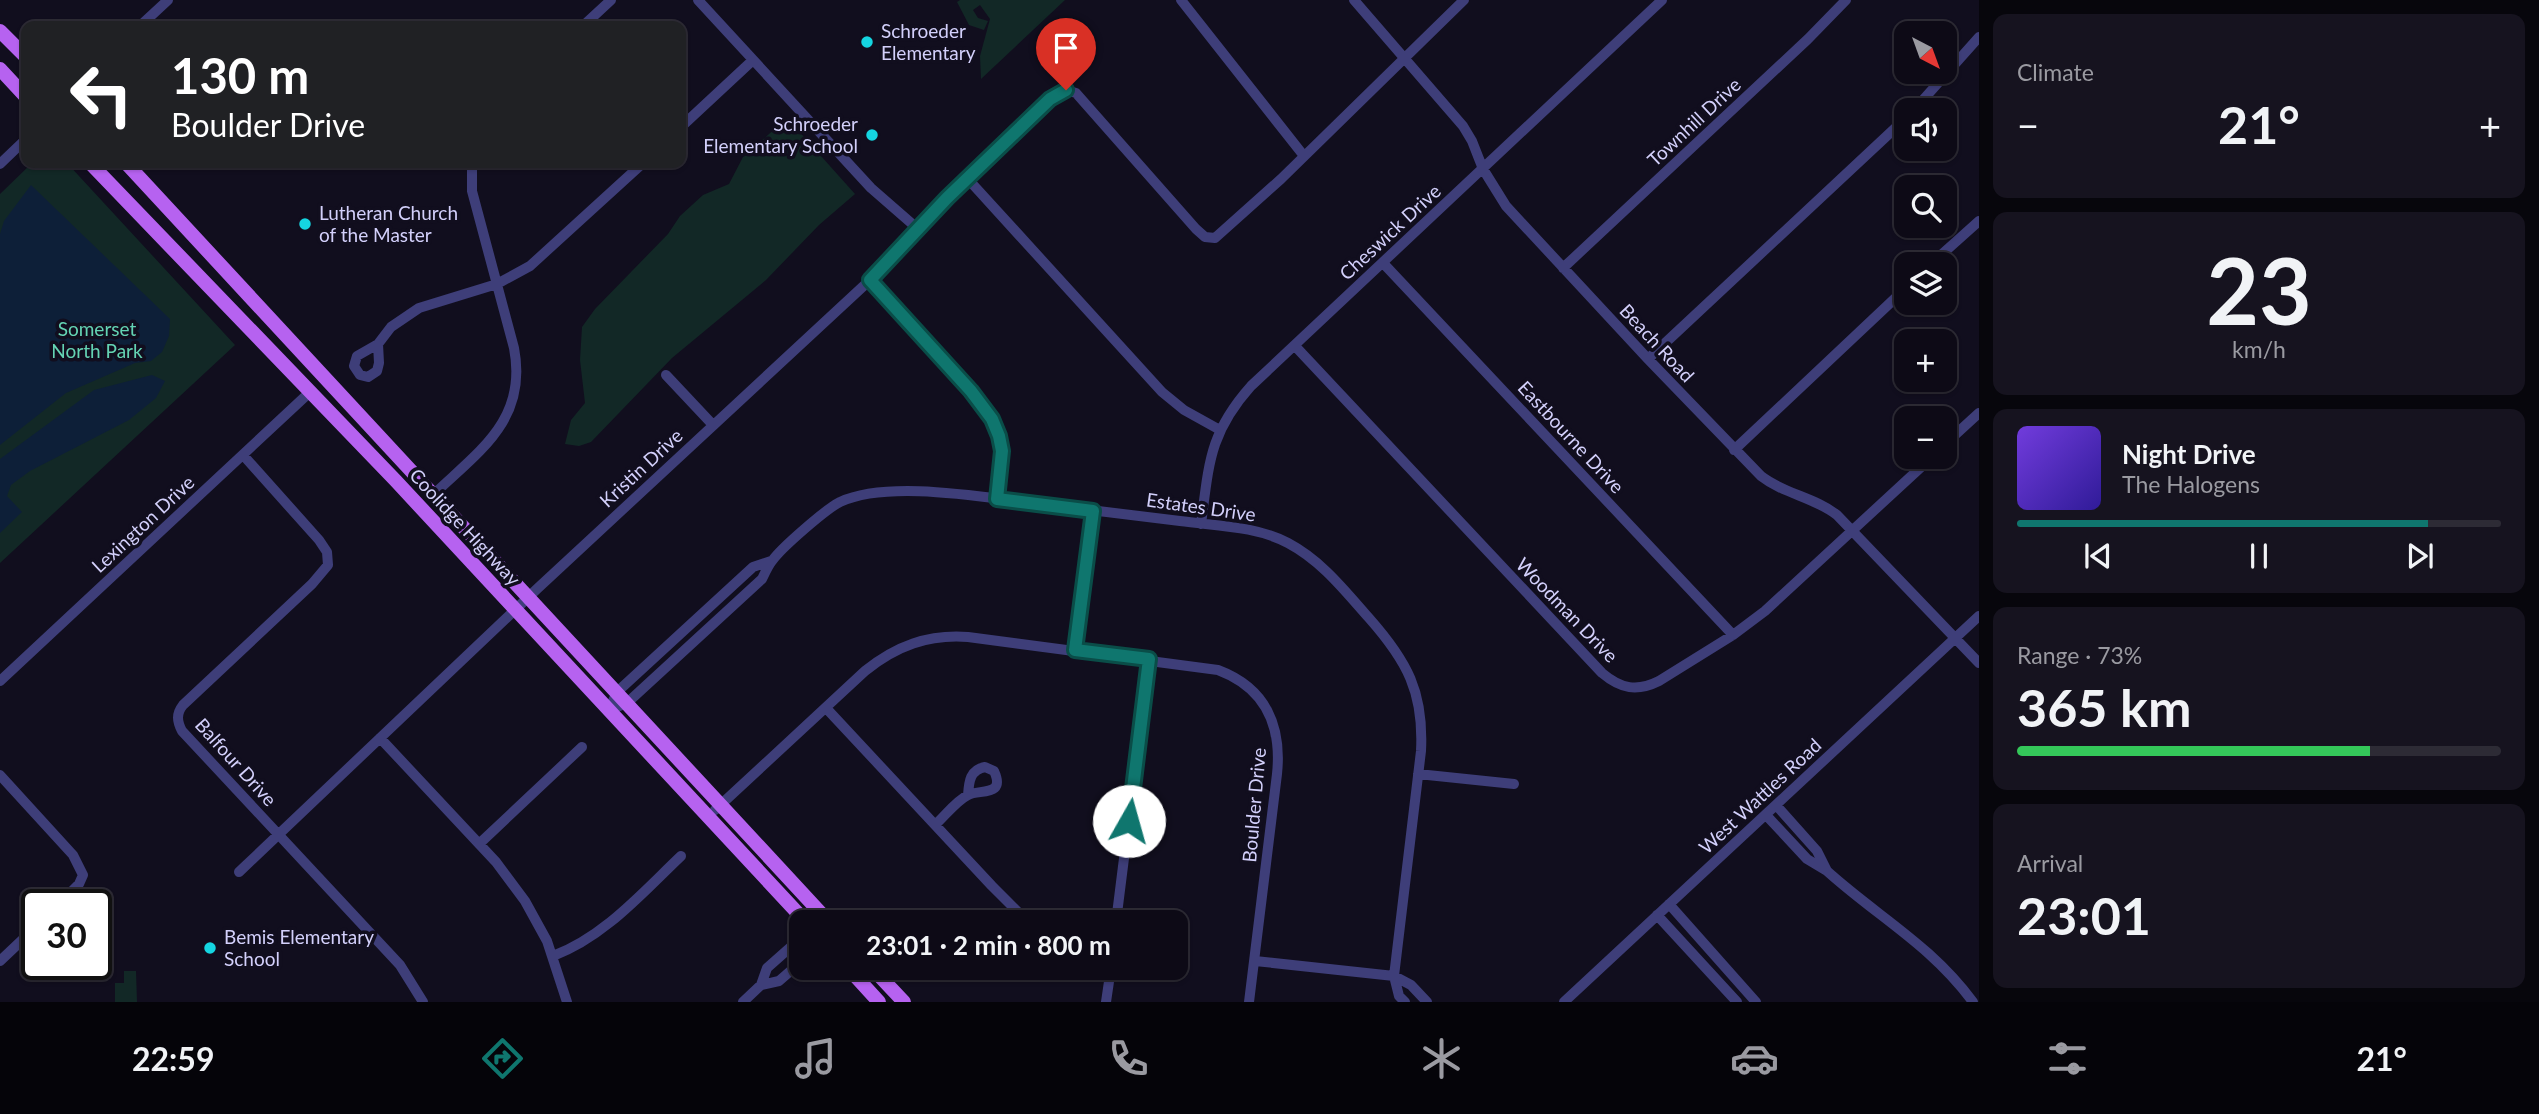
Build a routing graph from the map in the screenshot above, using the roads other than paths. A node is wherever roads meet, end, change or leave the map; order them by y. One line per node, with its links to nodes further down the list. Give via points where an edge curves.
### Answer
1 (168, 0): 9 (street)
2 (611, 0): 10 (street)
3 (698, 0): 15 (street)
4 (1181, 0): 22 (street)
5 (1354, 0): 14 (street, Beach Road)
6 (1464, 0): 14 (street)
7 (1662, 0): 28 (street, Cheswick Drive)
8 (1846, 0): 34 (street, Townhill Drive)
9 (145, 21)
10 (588, 21)
11 (0, 31): 13 (main road)
12 (1979, 37): 18 (street)
13 (21, 52)
14 (1403, 58): 22 (street); 28 (street, Beach Road, via 1463,126)
15 (753, 60): 19 (street); 31 (street, via 872,188)
16 (0, 69): 17 (main road)
17 (21, 92)
18 (1924, 98)
19 (686, 122)
20 (1894, 129): 42 (street)
21 (21, 144): 23 (street)
22 (1304, 156): 29 (street, Kristin Drive, via 1222,233 1209,238 1196,229 1080,97 1066,90 1056,93)
23 (0, 164)
24 (95, 168): 39 (main road, Coolidge Highway)
25 (131, 168): 38 (main road, Coolidge Highway)
26 (472, 168): 36 (street, via 472,191)
27 (638, 168): 36 (street, via 539,259)
28 (1483, 169): 33 (street, Cheswick Drive); 34 (street, Beach Road, via 1506,206)
29 (967, 178): 31 (street, Kristin Drive); 49 (street, via 1162,392)
30 (1979, 221): 32 (street)
31 (918, 229): 35 (street, Kristin Drive)
32 (1944, 252)
33 (1383, 263): 41 (street, Cheswick Drive); 64 (street, Eastbourne Drive)
34 (1563, 268): 42 (street, Beach Road)
35 (870, 280): 48 (street, Kristin Drive); 55 (street, via 992,419 1002,451)
36 (497, 284): 40 (street, via 419,308 391,327); 54 (street, via 517,362 513,397 497,434)
37 (1894, 299): 51 (street)
38 (278, 327): 39 (main road, via 269,338); 43 (main road, Coolidge Highway)
39 (257, 336): 44 (main road, Coolidge Highway)
40 (378, 344)
41 (1295, 346): 49 (street, Cheswick Drive, via 1251,386); 64 (street, Woodman Drive, via 1612,681 1632,688 1648,687)
42 (1648, 359): 51 (street, Beach Road)
43 (313, 366): 44 (main road, via 302,365); 54 (main road, Coolidge Highway)
44 (293, 374): 46 (main road, Coolidge Highway)
45 (666, 375): 48 (street)
46 (310, 392): 52 (street, Lexington Drive); 56 (main road, Coolidge Highway)
47 (1979, 413): 50 (street)
48 (713, 425): 61 (street, Kristin Drive)
49 (1220, 430): 58 (street, Cheswick Drive, via 1209,458)
50 (1957, 433)
51 (1734, 450): 59 (street, Beach Road, via 1769,482 1823,505)
52 (243, 455): 69 (street, Lexington Drive); 85 (street, Balfour Drive, via 319,540 328,565 177,715 182,731)
53 (1919, 469): 59 (street, Woodman Drive)
54 (433, 495): 56 (main road, via 426,503); 61 (main road, Coolidge Highway)
55 (997, 499): 57 (street, Estates Drive); 60 (street, Estates Drive, via 884,491 839,503)
56 (417, 503): 62 (main road, Coolidge Highway)
57 (1093, 511): 58 (street, Estates Drive); 66 (street)
58 (1201, 524): 76 (street, Estates Drive, via 1255,531 1303,552 1389,640 1404,662 1419,701)
59 (1852, 531): 64 (street, Woodman Drive); 65 (street, Beach Road)
60 (771, 561): 70 (street, Estates Drive, via 752,567); 71 (street, Estates Drive, via 762,579)
61 (529, 597): 62 (street, Kristin Drive); 70 (main road, Coolidge Highway)
62 (516, 610): 73 (main road, Coolidge Highway); 74 (street, Kristin Drive)
63 (1979, 616): 65 (street, West Wattles Road)
64 (1733, 635)
65 (1955, 639): 68 (street, Beach Road); 81 (street, West Wattles Road)
66 (1075, 650): 67 (street, Boulder Drive); 72 (street, Boulder Drive, via 968,637 923,639 878,661)
67 (1149, 659): 95 (street); 101 (street, Boulder Drive, via 1209,667 1235,678 1257,696 1275,727 1278,759)
68 (1979, 663)
69 (0, 681)
70 (617, 692): 71 (main road, Coolidge Highway); 73 (street, Estates Drive)
71 (628, 704): 73 (street, Estates Drive); 80 (main road, Coolidge Highway)
72 (826, 708): 80 (street, Boulder Drive); 84 (street)
73 (609, 710): 83 (main road, Coolidge Highway)
74 (380, 738): 85 (street, Kristin Drive); 86 (street)
75 (582, 747): 86 (street)
76 (1418, 774): 78 (street); 103 (street, Estates Drive)
77 (0, 775): 90 (street, via 73,855 83,875)
78 (1514, 784)
79 (968, 795): 84 (street)
80 (721, 805): 83 (street, Boulder Drive); 93 (main road, Coolidge Highway)
81 (1776, 805): 82 (street, West Wattles Road); 88 (street, via 1817,851)
82 (1766, 815): 88 (street, via 1807,859); 91 (street, West Wattles Road)
83 (708, 817): 92 (main road, Coolidge Highway)
84 (935, 825): 94 (street)
85 (279, 835): 89 (street, Kristin Drive); 108 (street, Balfour Drive, via 400,965)
86 (479, 844): 99 (street, via 525,901)
87 (681, 856): 99 (street, via 617,917)
88 (1828, 871): 120 (street, via 1929,952)
89 (239, 872)
90 (74, 889)
91 (1669, 904): 96 (street, West Wattles Road); 119 (street)
92 (795, 910)
93 (819, 910)
94 (1016, 910)
95 (1118, 910)
96 (1657, 915): 117 (street, West Wattles Road); 118 (street)
97 (21, 941): 100 (street)
98 (789, 949): 107 (street, via 767,968)
99 (553, 956): 109 (street)
100 (0, 961)
101 (1255, 961): 103 (street); 114 (street, Boulder Drive)
102 (789, 972): 107 (street, via 779,981)
103 (1394, 976): 115 (street, Estates Drive); 116 (street)
104 (859, 980): 111 (main road)
105 (883, 980): 112 (main road)
106 (1109, 980): 113 (street)
107 (761, 985): 110 (street)
108 (423, 1002)
109 (568, 1002)
110 (743, 1002)
111 (880, 1002)
112 (904, 1002)
113 (1106, 1002)
114 (1250, 1002)
115 (1405, 1002)
116 (1427, 1002)
117 (1564, 1002)
118 (1737, 1002)
119 (1756, 1002)
120 (1973, 1002)

